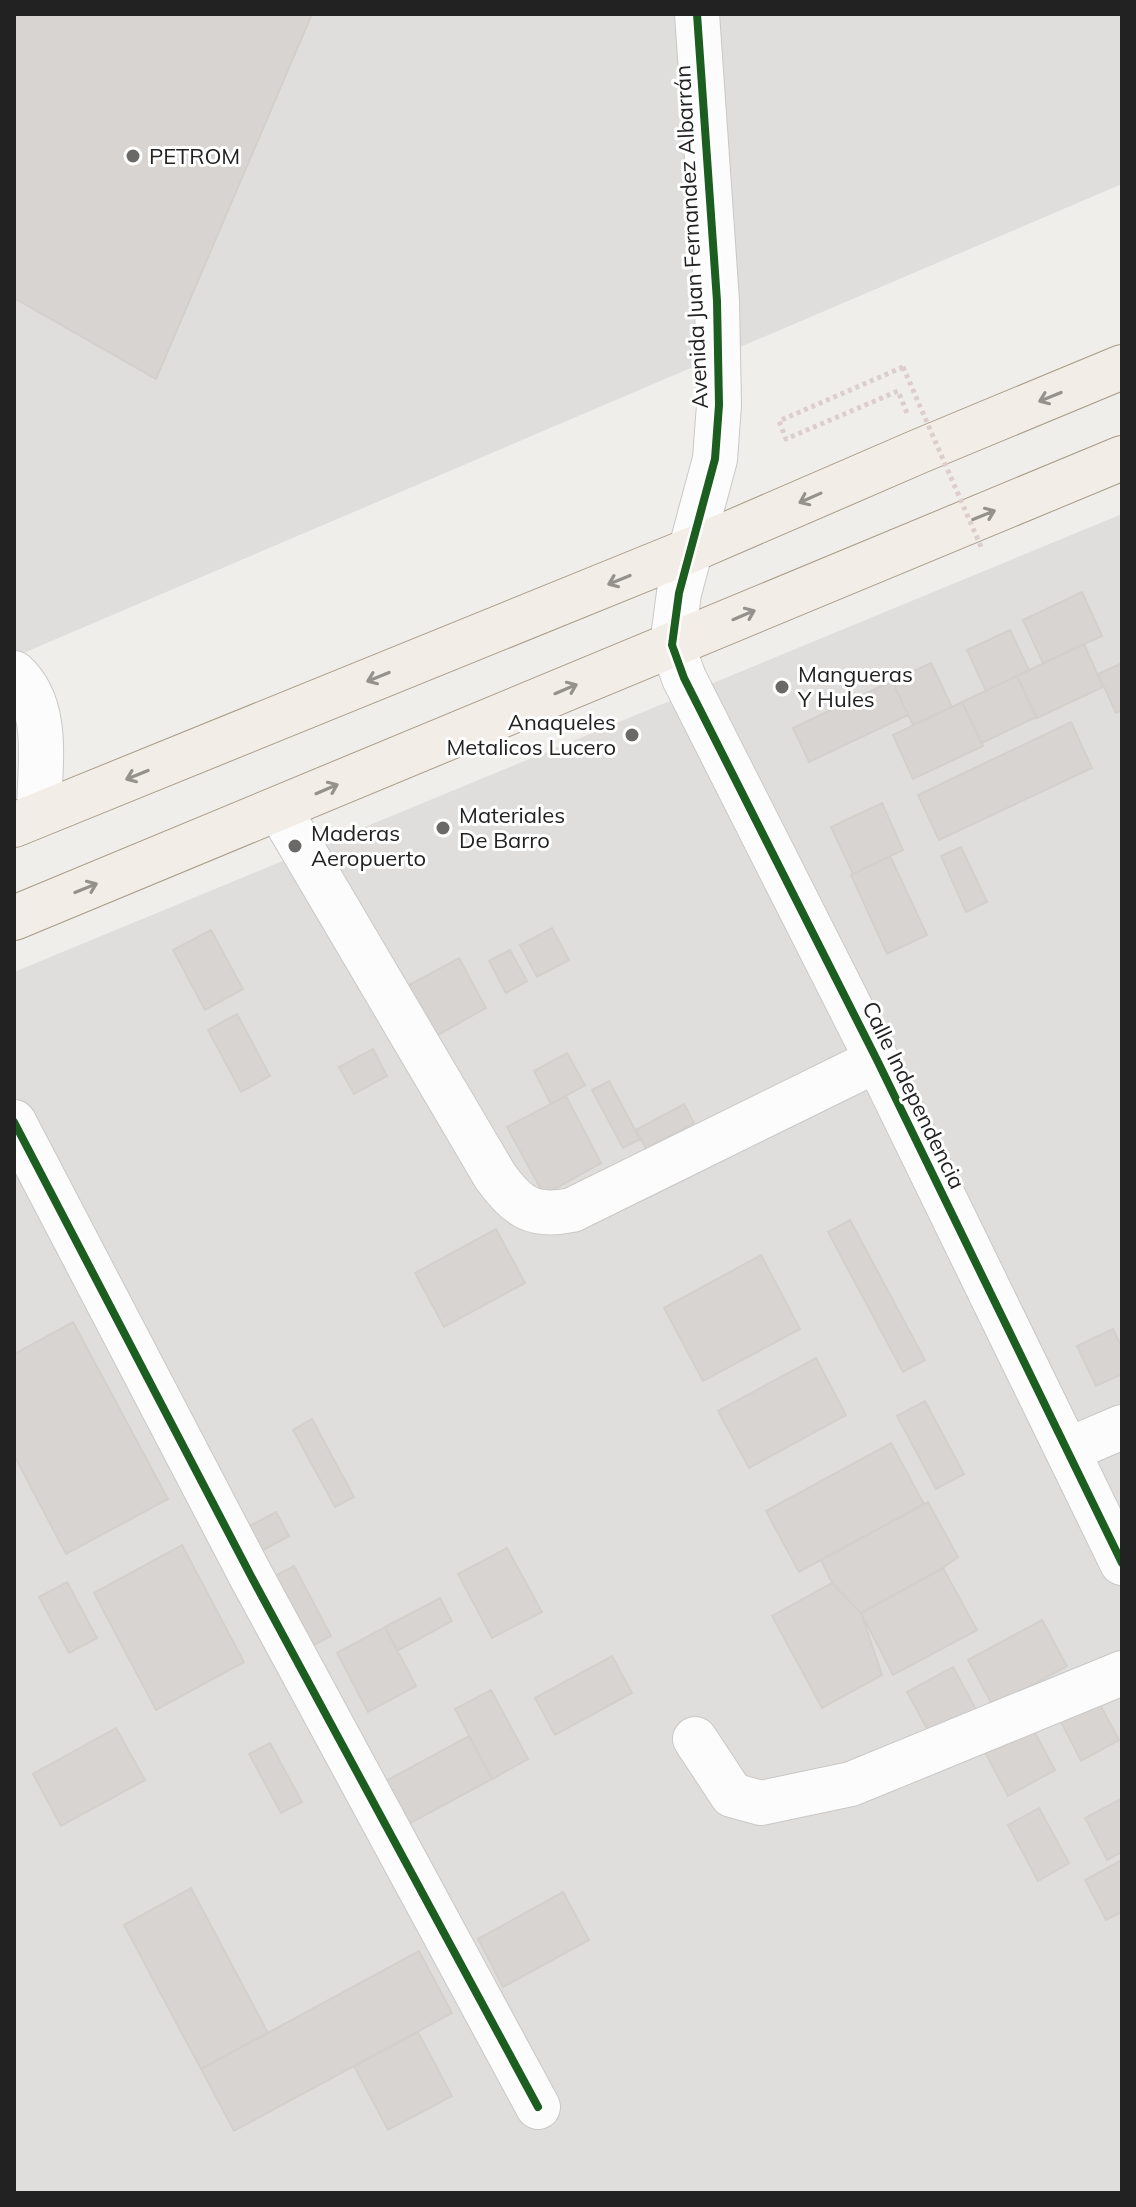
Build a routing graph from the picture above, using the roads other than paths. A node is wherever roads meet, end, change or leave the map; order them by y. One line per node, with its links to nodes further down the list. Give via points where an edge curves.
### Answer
1 (697, 14): 4 (street, Avenida Juan Fernandez Albarrán, via 719,405 715,459)
2 (1122, 367): 4 (main road, one-way to 4)
3 (1122, 458): 5 (main road, one-way to 3)
4 (691, 550): 5 (street, Avenida Juan Fernandez Albarrán); 8 (main road, one-way to 8)
5 (672, 645): 7 (main road, one-way to 5); 10 (street, Calle Independencia)
6 (14, 673): 8 (street, via 33,697 40,717)
7 (279, 809): 9 (main road, one-way to 7); 10 (street, via 495,1176 509,1197 531,1210 548,1215 572,1210)
8 (26, 820)
9 (14, 918)
10 (877, 1060): 13 (street, Calle Independencia)
11 (14, 1122): 17 (street)
12 (1122, 1427): 13 (street)
13 (1068, 1450): 14 (street, Calle Independencia)
14 (1120, 1551)
15 (1122, 1673): 16 (street, via 851,1784 761,1803 732,1795)
16 (695, 1739)
17 (538, 2107)

